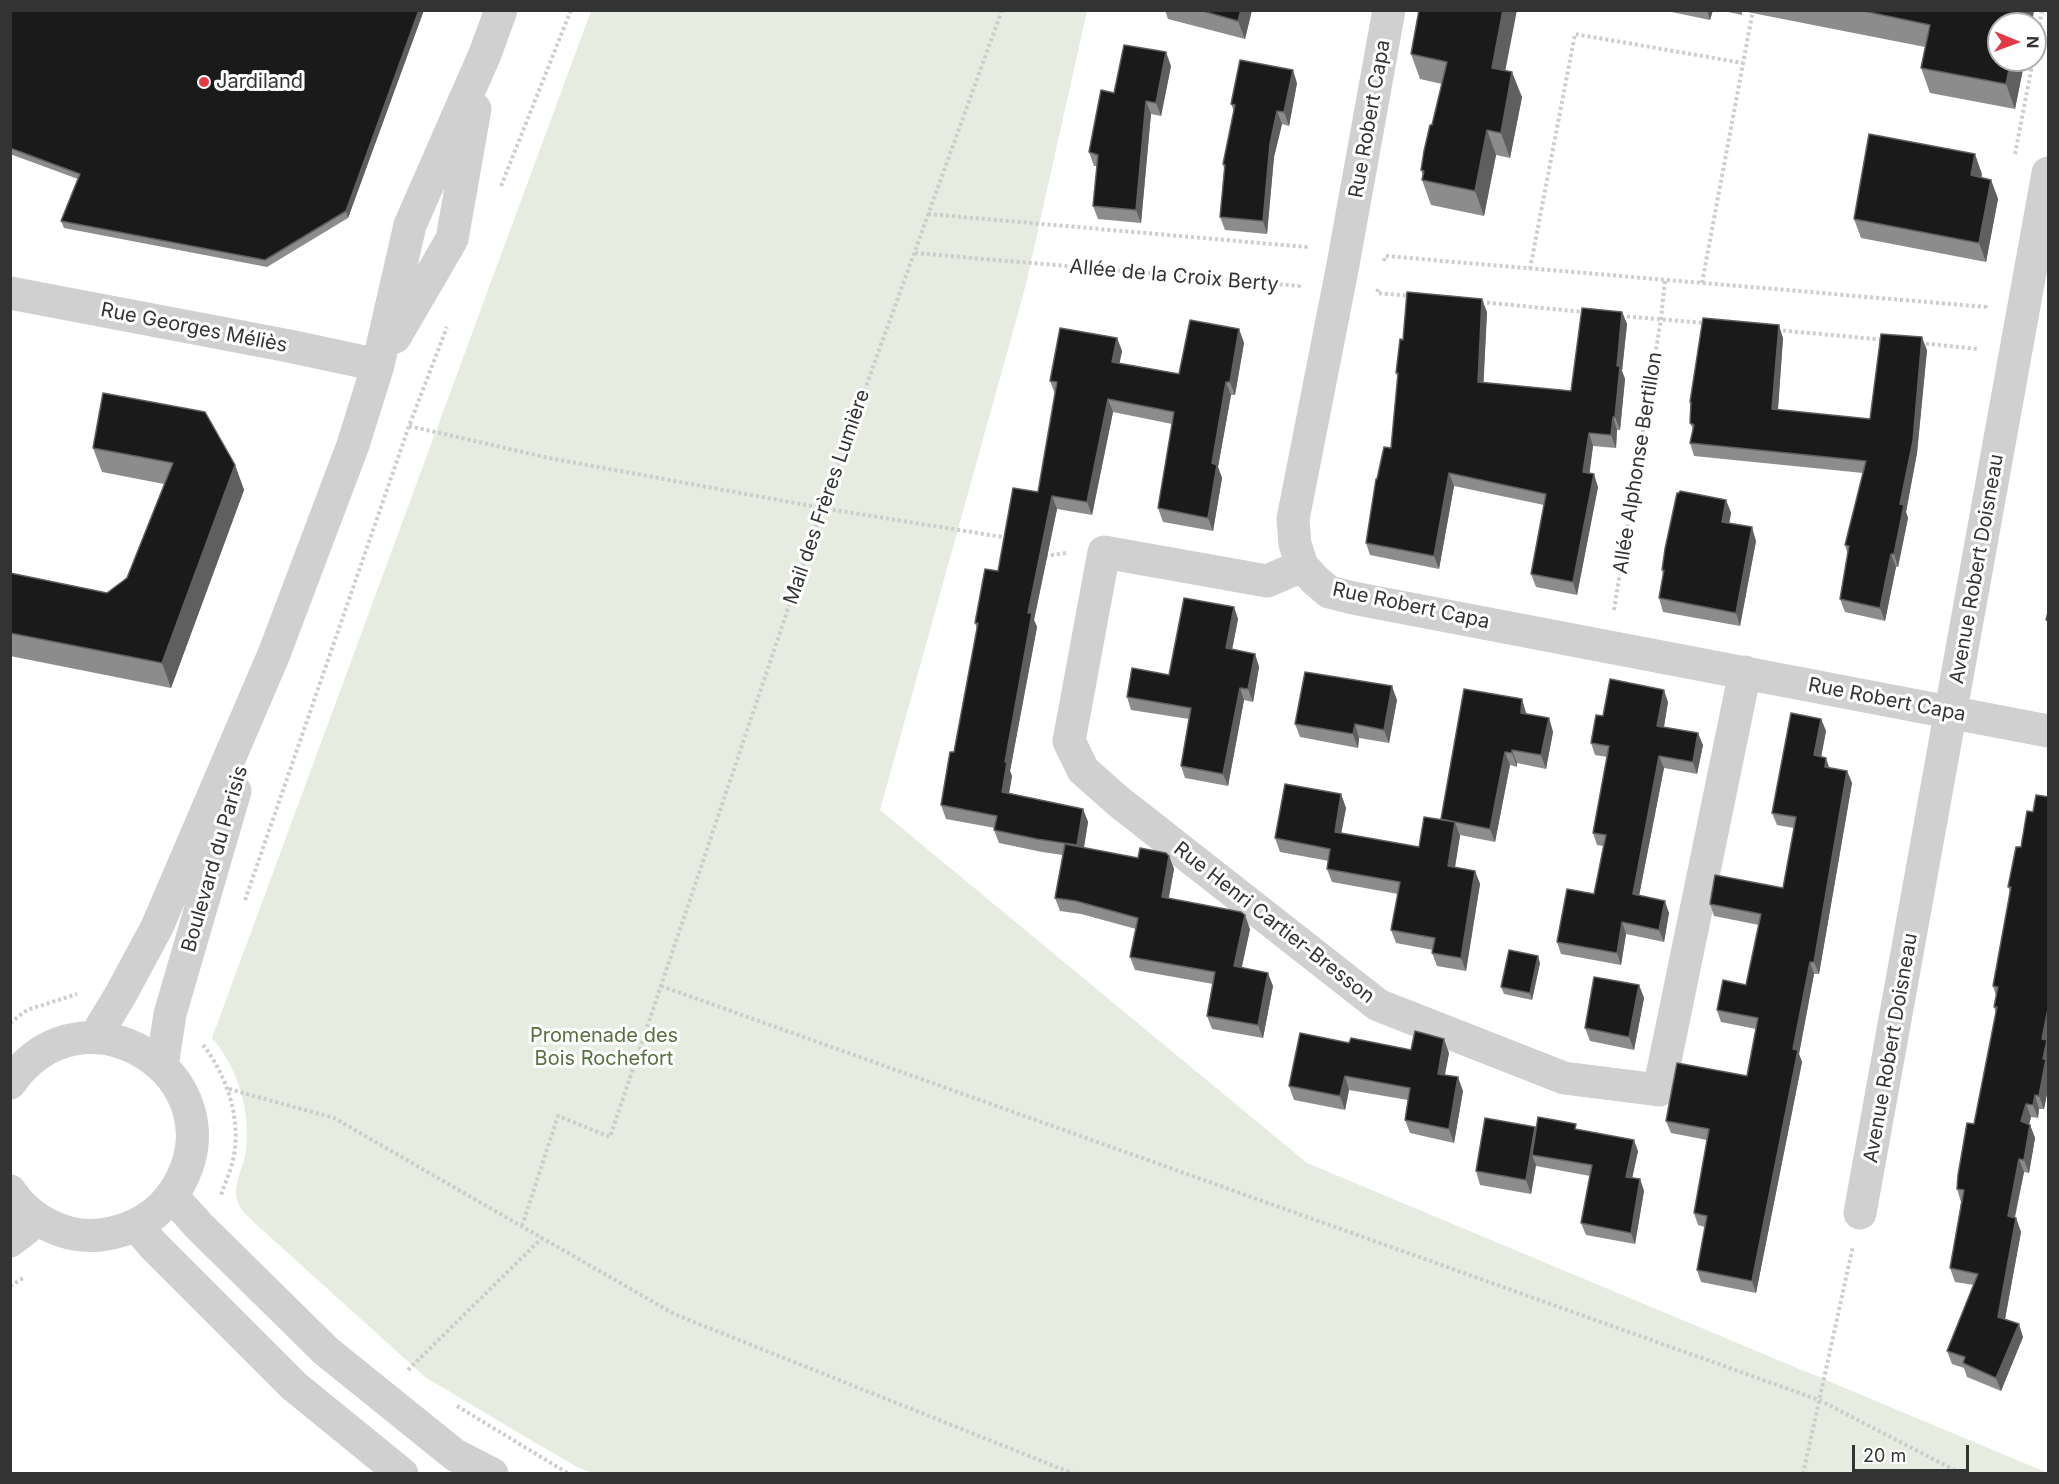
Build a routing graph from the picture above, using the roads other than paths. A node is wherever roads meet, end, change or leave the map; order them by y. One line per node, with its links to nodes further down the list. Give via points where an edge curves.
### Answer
1 (501, 10): 3 (street, Boulevard du Parisis)
2 (1389, 10): 7 (street, Rue Robert Capa, via 1293,519 1294,544)
3 (485, 54): 6 (street, Boulevard du Parisis, via 410,225); 6 (street, Boulevard du Parisis, via 452,239)
4 (2049, 173): 10 (street, Avenue Robert Doisneau)
5 (10, 293): 6 (street, Rue Georges Méliès)
6 (378, 365): 8 (street, Boulevard du Parisis, via 338,489)
7 (1302, 566): 9 (street, Rue Robert Capa, via 1329,592); 9 (street, Rue Henri Cartier-Bresson, via 1267,581 1104,552 1069,741 1083,770 1378,1005 1564,1078 1659,1090)
8 (274, 654): 12 (street, Boulevard du Parisis, via 157,927); 13 (street, Boulevard du Parisis, via 170,1014)
9 (1745, 672): 10 (street, Rue Robert Capa)
10 (1952, 713): 11 (street, Rue Robert Capa); 17 (street, Avenue Robert Doisneau)
11 (2049, 732)
12 (95, 1037): 13 (street, via 142,1050); 14 (street, via 67,1041 42,1051)
13 (162, 1066): 16 (street, via 177,1084 192,1129 191,1153)
14 (10, 1083)
15 (10, 1191): 18 (street)
16 (172, 1196): 19 (street); 22 (street, via 326,1351 455,1455)
17 (1860, 1213)
18 (37, 1220): 19 (street, via 69,1233 92,1236); 20 (street)
19 (137, 1226): 21 (street, via 294,1386)
20 (10, 1241)
21 (402, 1473)
22 (492, 1473)

